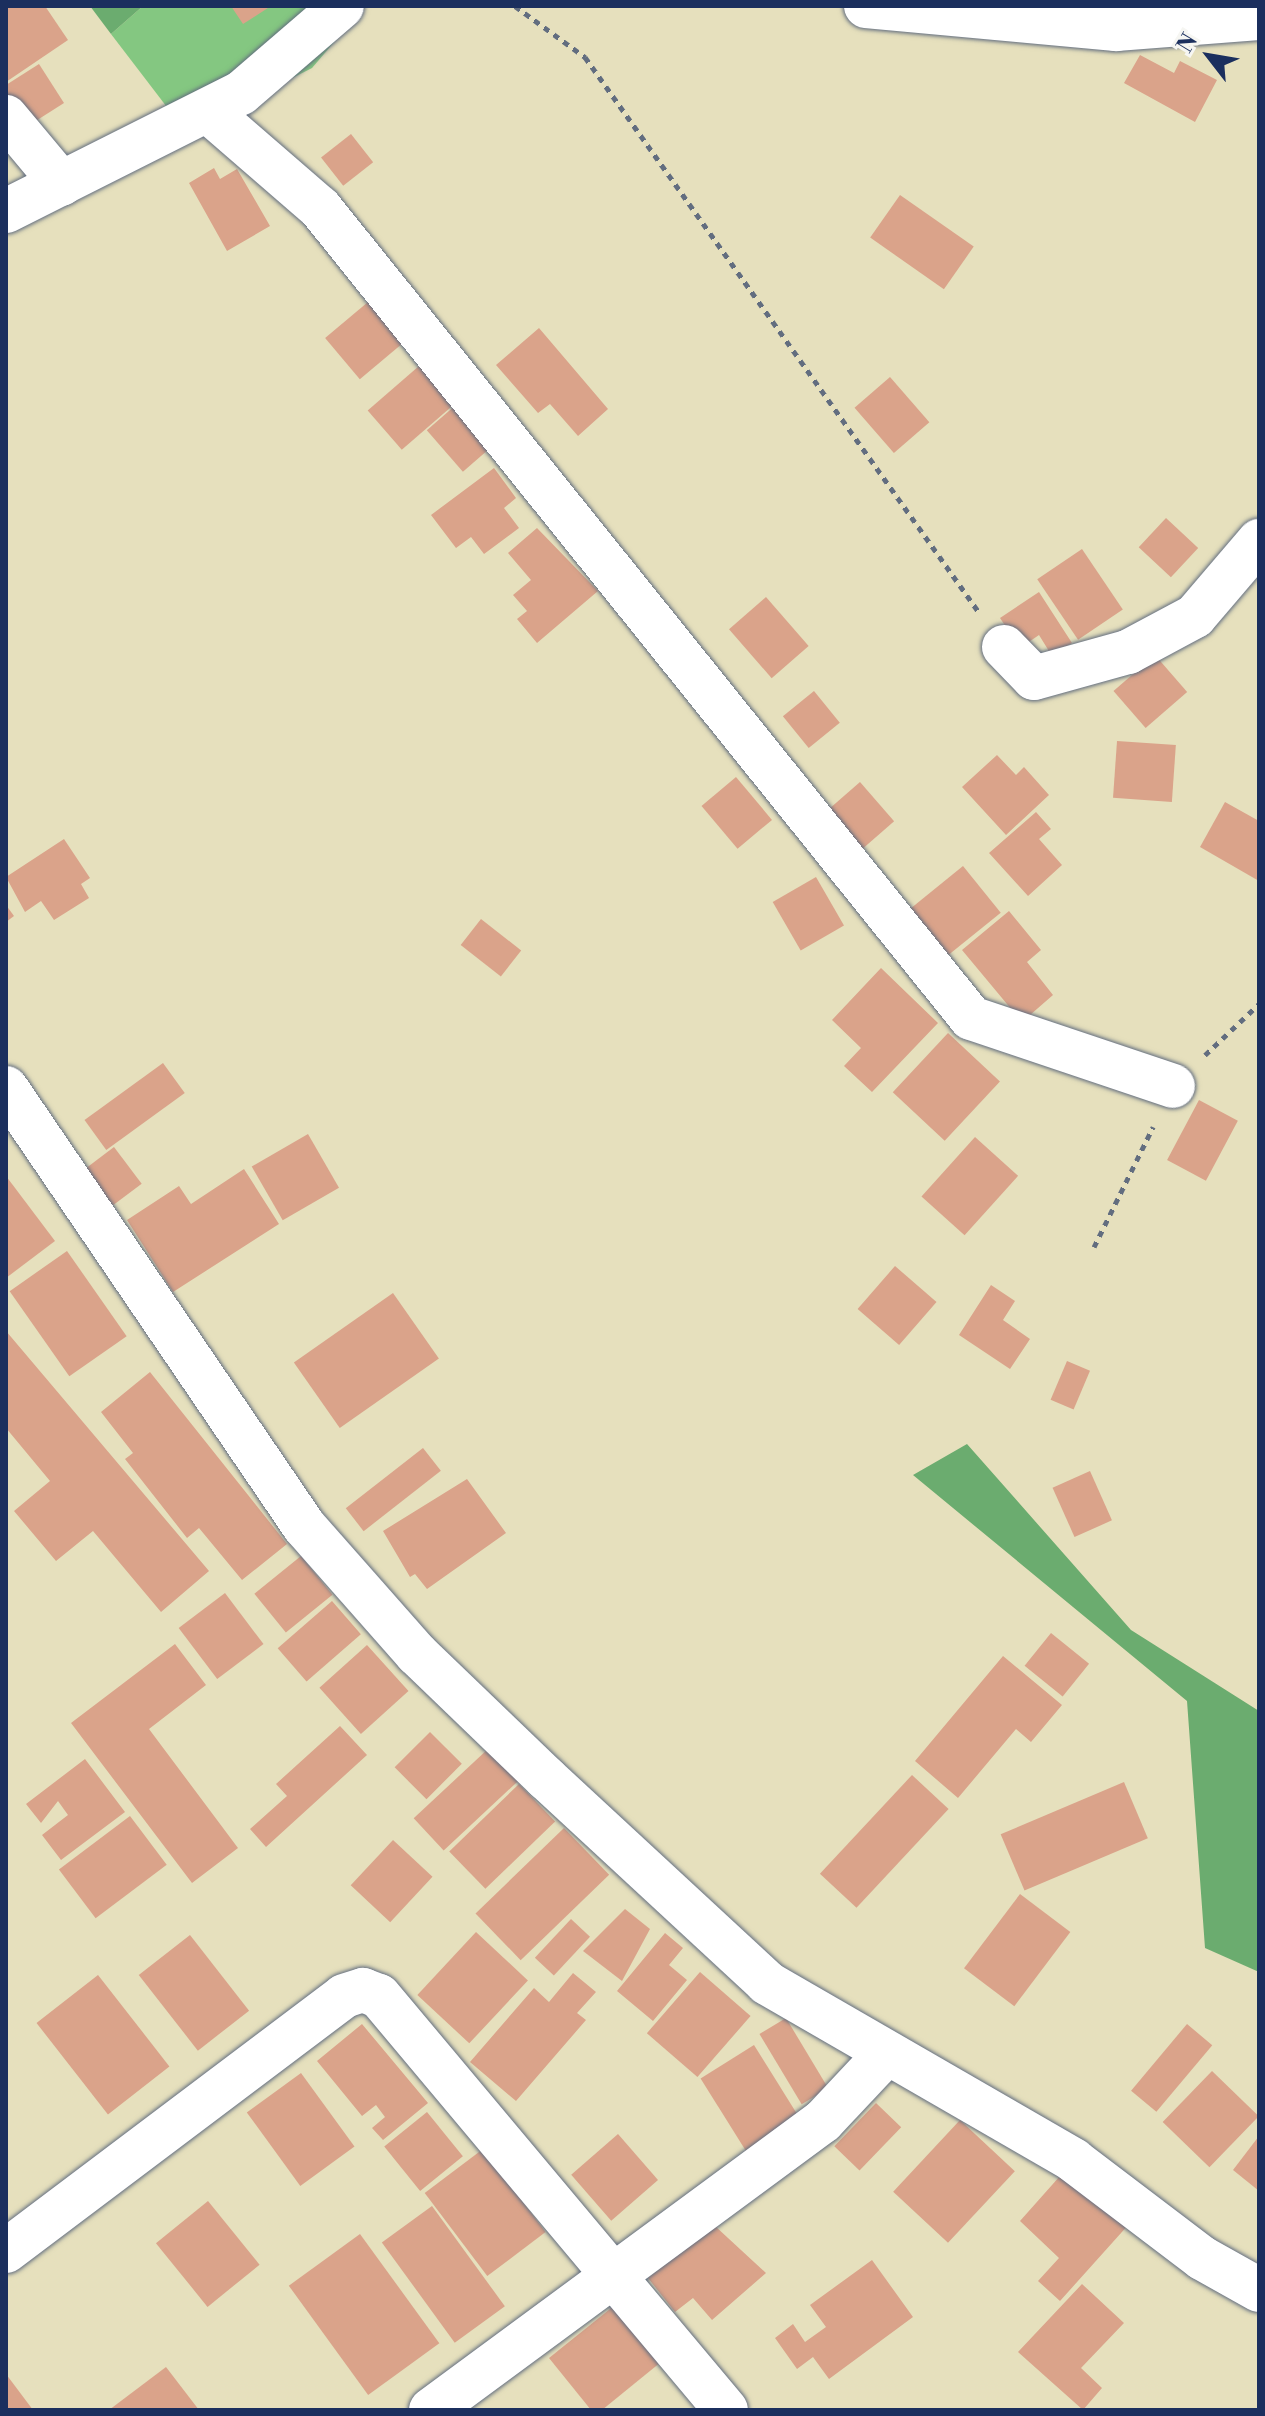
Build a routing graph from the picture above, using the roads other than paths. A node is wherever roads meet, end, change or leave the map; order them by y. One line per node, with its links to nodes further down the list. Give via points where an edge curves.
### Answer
1 (342, 6): 4 (street, via 295,52)
2 (866, 6): 3 (street, via 1116,29)
3 (1259, 18)
4 (208, 111): 6 (street); 10 (street, via 320,208 971,1018)
5 (6, 117): 6 (street)
6 (62, 184): 7 (street)
7 (6, 211)
8 (1259, 541): 9 (street, via 1195,616 1128,652 1034,678)
9 (1004, 647)
10 (1173, 1086)
11 (6, 1088): 12 (street, via 304,1526 417,1654 767,1983)
12 (884, 2056): 14 (street, via 823,2121); 15 (street, via 1073,2160 1202,2258)
13 (6, 2251): 14 (street, via 344,1996 363,1990 379,1996)
14 (610, 2273): 16 (street); 17 (street)
15 (1259, 2290)
16 (431, 2410)
17 (726, 2410)

